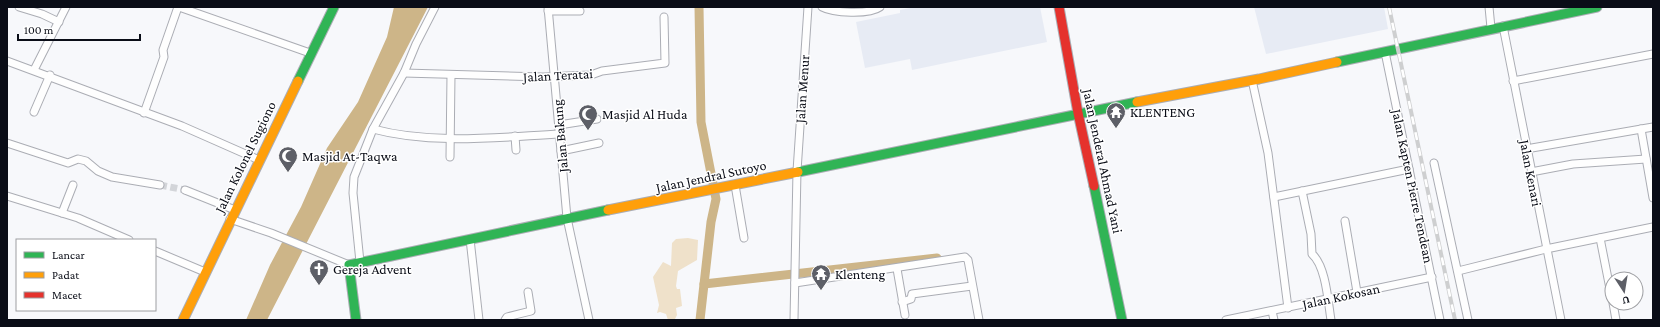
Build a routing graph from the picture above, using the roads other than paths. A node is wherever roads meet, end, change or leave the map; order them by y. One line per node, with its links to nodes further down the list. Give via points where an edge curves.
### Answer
1 (19, 7): 15 (street)
2 (66, 7): 15 (street)
3 (178, 7): 19 (street); 30 (street)
4 (334, 7): 19 (street, Jalan Kolonel Sugiono)
5 (435, 7): 23 (street)
6 (808, 7): 50 (street, Jalan Menur)
7 (822, 7): 8 (street, via 830,11 860,13 871,12)
8 (880, 7)
9 (1059, 7): 31 (street, Jalan Jenderal Ahmad Yani)
10 (1488, 7): 17 (street)
11 (1597, 7): 16 (street, Jalan Jendral Sutoyo)
12 (548, 9): 13 (street); 26 (street, Jalan Bakung)
13 (580, 11)
14 (664, 17): 26 (street, Jalan Teratai, via 665,63 602,71 591,75)
15 (59, 22): 22 (street)
16 (1503, 26): 17 (street, Jalan Jendral Sutoyo); 28 (street, Jalan Kenari)
17 (1491, 28): 18 (street, Jalan Jendral Sutoyo)
18 (1384, 52): 27 (street, Jalan Jendral Sutoyo); 49 (street, Jalan Kapten Pierre Tendean)
19 (310, 53): 47 (street, Jalan Kolonel Sugiono)
20 (1653, 54): 28 (street)
21 (7, 61): 22 (street)
22 (34, 70): 24 (street)
23 (404, 73): 25 (street, Jalan Teratai); 35 (street)
24 (50, 75): 29 (street); 30 (street)
25 (451, 75): 26 (street, Jalan Teratai); 39 (street)
26 (555, 77): 33 (street, Jalan Bakung)
27 (1252, 80): 31 (street, Jalan Jendral Sutoyo); 58 (street, via 1268,153)
28 (1513, 81): 42 (street, Jalan Kenari)
29 (34, 112)
30 (144, 113): 47 (street, via 182,126)
31 (1078, 113): 50 (street, Jalan Jendral Sutoyo); 95 (street, Jalan Jenderal Ahmad Yani)
32 (597, 119): 33 (street)
33 (559, 125): 37 (street, Jalan Bakung)
34 (1653, 126): 36 (street)
35 (373, 129): 39 (street, via 393,134); 72 (street, via 353,185)
36 (1641, 129): 42 (street); 46 (street)
37 (560, 134): 38 (street); 44 (street, Jalan Bakung)
38 (515, 136): 39 (street); 43 (street)
39 (449, 137): 45 (street)
40 (7, 143): 53 (street, via 68,163 86,161 98,171 112,177)
41 (599, 143): 44 (street)
42 (1526, 149): 51 (street, Jalan Kenari)
43 (516, 150)
44 (561, 151): 62 (street, Jalan Bakung)
45 (450, 157)
46 (1646, 158): 51 (street, via 1572,164); 59 (street)
47 (260, 160): 60 (street, Jalan Kolonel Sugiono)
48 (1434, 163): 75 (street)
49 (1409, 169): 56 (street); 78 (street, Jalan Kapten Pierre Tendean)
50 (797, 171): 54 (street, Jalan Jendral Sutoyo); 79 (street, Jalan Menur)
51 (1531, 172): 70 (street, Jalan Kenari)
52 (74, 185): 61 (street)
53 (160, 185)
54 (735, 185): 62 (street, Jalan Jendral Sutoyo); 66 (street)
55 (185, 190): 60 (street)
56 (1302, 191): 58 (street); 83 (street, via 1311,234 1312,254 1321,268)
57 (7, 196): 61 (street)
58 (1274, 197): 85 (street)
59 (1653, 198)
60 (235, 210): 63 (street, Jalan Kolonel Sugiono)
61 (62, 213): 68 (street)
62 (568, 218): 69 (street, Jalan Jendral Sutoyo); 88 (street, Jalan Bakung)
63 (230, 220): 73 (street); 77 (street, Jalan Kolonel Sugiono)
64 (1345, 221): 82 (street)
65 (1653, 227): 67 (street)
66 (744, 238)
67 (1600, 238): 70 (street); 76 (street)
68 (127, 239)
69 (470, 239): 72 (street, Jalan Jendral Sutoyo); 91 (street)
70 (1546, 249): 75 (street); 101 (street, Jalan Kenari)
71 (156, 251): 77 (street)
72 (360, 262): 73 (street, Jalan Jendral Sutoyo)
73 (349, 265): 90 (street)
74 (897, 269): 79 (street); 80 (street, via 965,257 968,260); 84 (street)
75 (1458, 271): 100 (street)
76 (1606, 271)
77 (205, 272): 89 (street, Jalan Kolonel Sugiono)
78 (1432, 277): 82 (street, Jalan Kokosan); 99 (street, Jalan Kapten Pierre Tendean)
79 (795, 279): 93 (street, Jalan Menur)
80 (972, 286): 84 (street, via 912,294 911,299); 94 (street)
81 (528, 292): 92 (street, via 531,311 507,317)
82 (1357, 292): 83 (street, Jalan Kokosan)
83 (1327, 299): 85 (street, Jalan Kokosan); 98 (street)
84 (902, 302): 87 (street)
85 (1288, 308): 86 (street, Jalan Kokosan)
86 (1272, 311): 96 (street, Jalan Kokosan); 97 (street)
87 (905, 316)
88 (586, 319)
89 (184, 320)
90 (356, 320)
91 (479, 320)
92 (505, 320)
93 (794, 320)
94 (979, 320)
95 (1122, 320)
96 (1226, 320)
97 (1274, 320)
98 (1331, 320)
99 (1440, 320)
100 (1468, 320)
101 (1561, 320)

